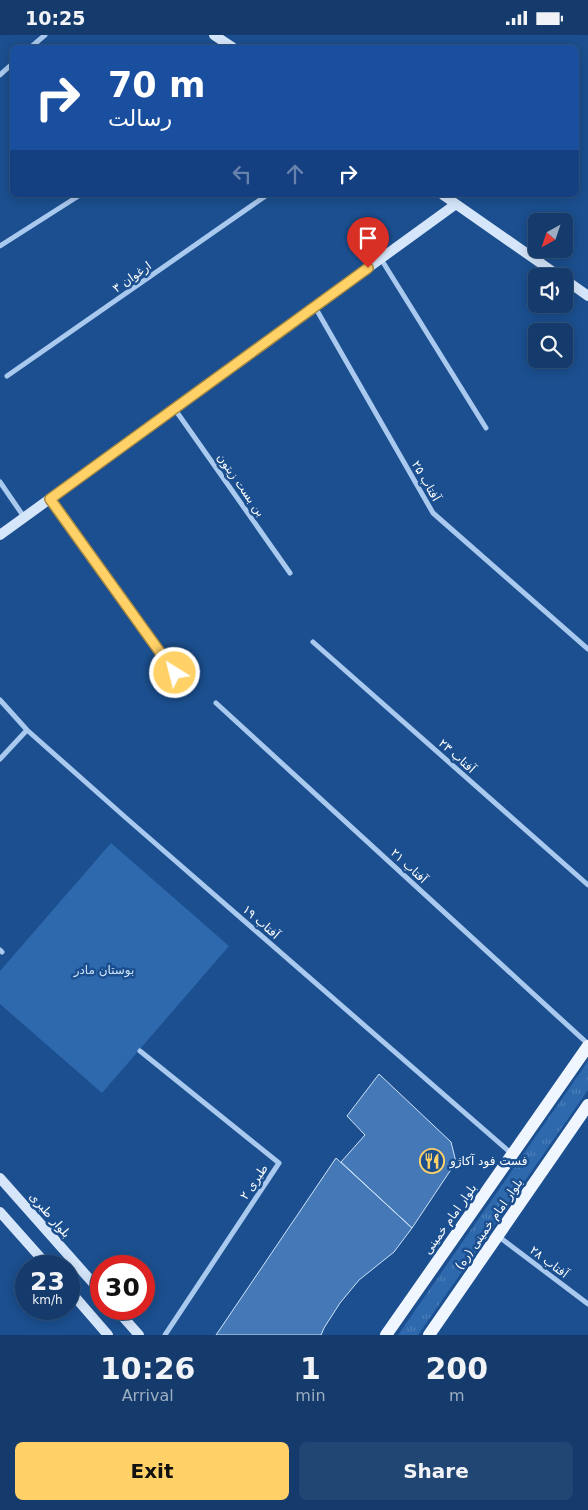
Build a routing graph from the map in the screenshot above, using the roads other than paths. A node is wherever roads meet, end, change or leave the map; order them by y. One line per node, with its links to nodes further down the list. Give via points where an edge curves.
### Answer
1 (45, 35): 3 (street)
2 (214, 35): 4 (main road)
3 (33, 45)
4 (229, 45)
5 (10, 66): 6 (street)
6 (0, 75)
7 (77, 197): 11 (street)
8 (265, 197): 17 (street, ارغوان ۳)
9 (446, 197): 10 (main road)
10 (456, 204): 12 (main road); 13 (main road)
11 (0, 246)
12 (381, 258): 16 (main road); 19 (street)
13 (548, 268)
14 (573, 285): 15 (main road)
15 (588, 296)
16 (315, 307): 18 (main road); 26 (street, آفتاب ۲۵, via 433,513)
17 (8, 376)
18 (174, 409): 21 (main road); 24 (street, بن بست زیتون)
19 (486, 428)
20 (0, 482): 22 (street)
21 (50, 499): 22 (main road); 27 (street)
22 (25, 517): 23 (main road)
23 (0, 535)
24 (290, 573)
25 (313, 642): 32 (street, آفتاب ۲۳)
26 (588, 649)
27 (175, 673)
28 (0, 700): 30 (street, آفتاب ۱۹)
29 (216, 703): 33 (street, آفتاب ۲۱)
30 (27, 730): 31 (street); 36 (street, آفتاب ۱۹)
31 (0, 759)
32 (588, 885)
33 (588, 1045): 36 (main road, بلوار امام خمینی)
34 (140, 1051): 47 (street, طبری ۲, via 279,1163)
35 (588, 1105): 39 (main road, بلوار امام خمینی (ره))
36 (513, 1155): 48 (main road, بلوار امام خمینی)
37 (0, 1178): 41 (main road, بلوار طبری)
38 (0, 1212): 40 (main road)
39 (497, 1236): 43 (street, آفتاب ۲۸); 49 (main road, بلوار امام خمینی (ره))
40 (38, 1255)
41 (90, 1280)
42 (80, 1303): 45 (main road)
43 (588, 1304)
44 (126, 1320): 46 (main road)
45 (108, 1335)
46 (139, 1335)
47 (165, 1335)
48 (386, 1335)
49 (429, 1335)

